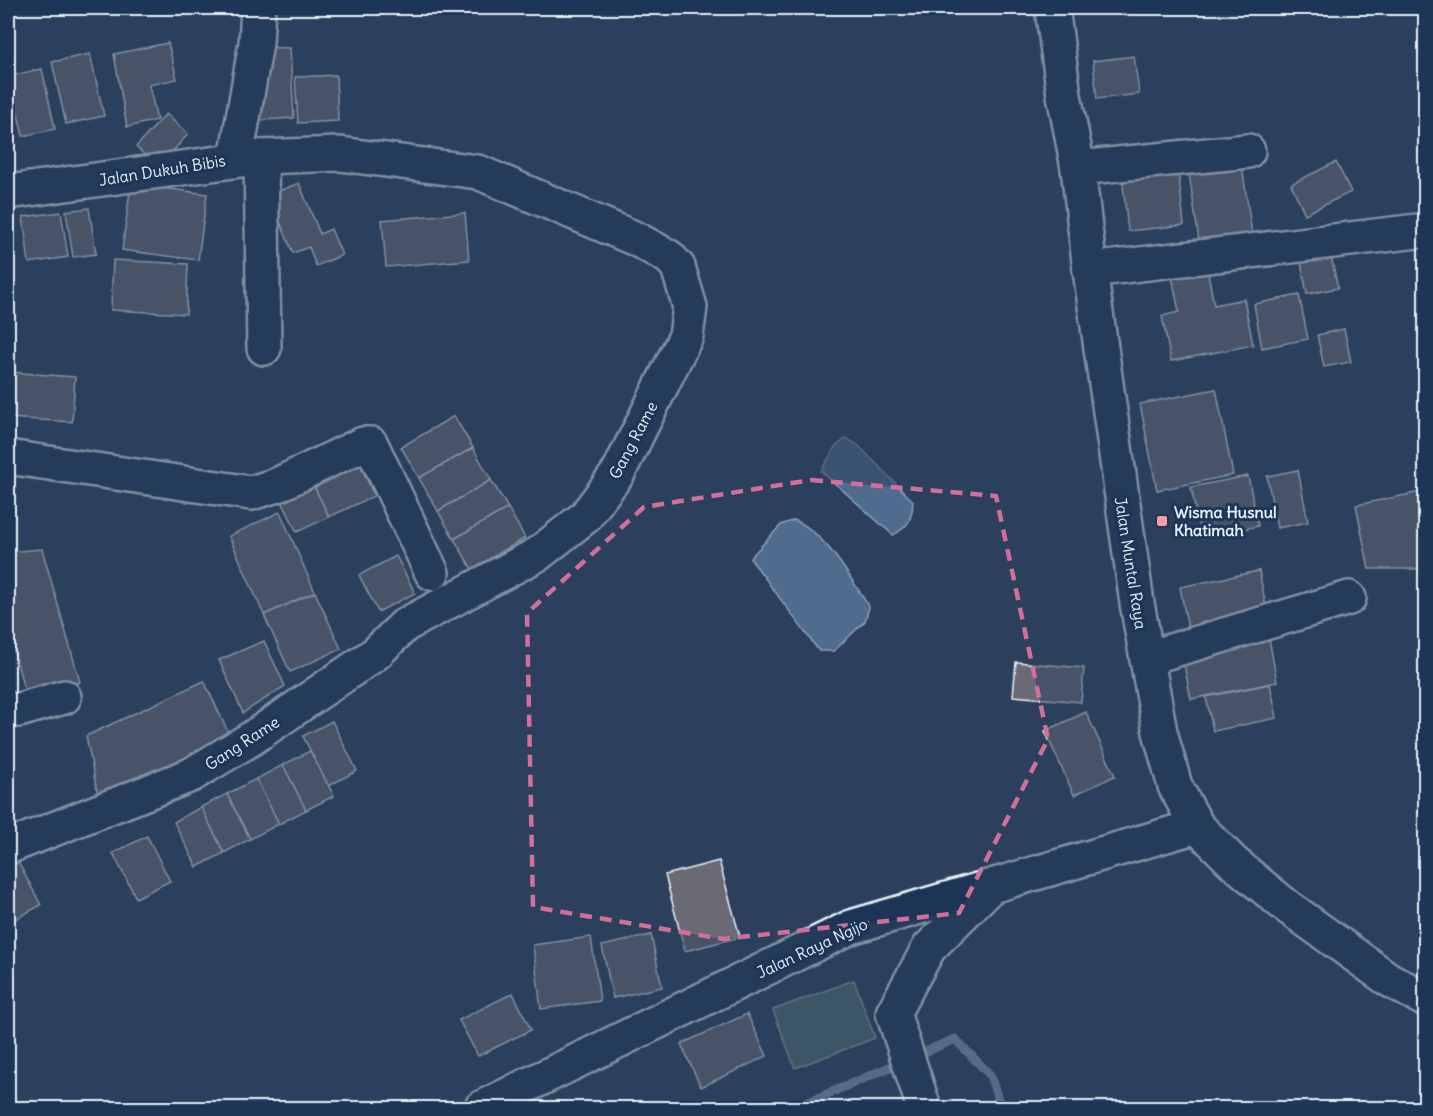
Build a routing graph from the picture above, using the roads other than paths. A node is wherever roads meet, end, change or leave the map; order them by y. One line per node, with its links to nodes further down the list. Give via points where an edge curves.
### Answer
1 (258, 8): 4 (street, Jalan Dukuh Bibis)
2 (1052, 8): 5 (street, Jalan Muntal Raya)
3 (1248, 151): 5 (street)
4 (249, 158): 6 (street, Jalan Dukuh Bibis); 9 (street); 17 (street, Gang Rame, via 340,154 478,172 636,239 669,257 678,267 688,296 686,336 618,473 585,517 538,554 405,625 375,654 191,775)
5 (1078, 168): 8 (street, Jalan Muntal Raya)
6 (8, 192)
7 (1425, 230): 8 (street)
8 (1090, 270): 13 (street, Jalan Muntal Raya)
9 (264, 348)
10 (8, 457): 11 (street, via 250,493 370,444)
11 (432, 573)
12 (1349, 598): 13 (street)
13 (1147, 658): 16 (street, Jalan Muntal Raya, via 1160,732 1175,786)
14 (64, 697): 15 (street)
15 (8, 710)
16 (1197, 825): 18 (street, Jalan Raya Ngijo); 19 (street, Jalan Muntal Raya, via 1233,862 1285,905 1388,979)
17 (8, 847)
18 (992, 884): 20 (street, Jalan Raya Ngijo, via 851,927); 21 (street, via 929,948 893,1013)
19 (1425, 1000)
20 (481, 1108)
21 (924, 1108)

